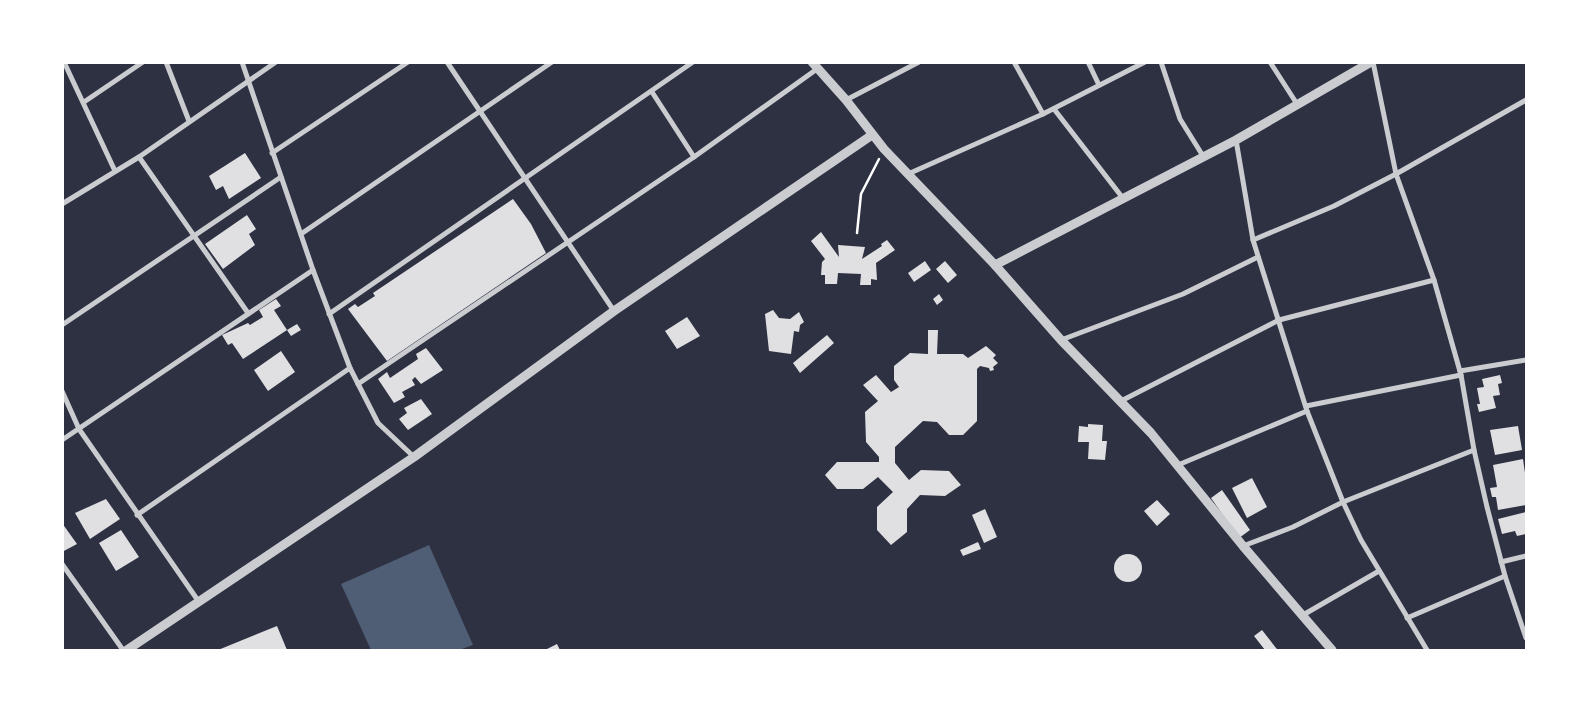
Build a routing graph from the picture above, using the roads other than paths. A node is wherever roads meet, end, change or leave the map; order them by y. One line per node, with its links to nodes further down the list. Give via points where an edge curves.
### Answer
1 (64, 62): 23 (street)
2 (143, 62): 23 (street)
3 (166, 62): 28 (street)
4 (242, 62): 18 (street)
5 (276, 62): 18 (street)
6 (408, 62): 31 (street)
7 (447, 62): 26 (street)
8 (552, 62): 26 (street)
9 (693, 62): 20 (street)
10 (919, 62): 21 (street)
11 (1014, 62): 27 (street)
12 (1088, 62): 19 (street)
13 (1145, 62): 19 (street)
14 (1162, 62): 32 (street, via 1180,119)
15 (1270, 62): 24 (street)
16 (1372, 62): 24 (street); 37 (street)
17 (814, 66): 21 (street); 34 (street)
18 (248, 82): 28 (street); 31 (street)
19 (1099, 85): 25 (street)
20 (652, 92): 34 (street); 39 (street)
21 (846, 100): 29 (street)
22 (1526, 100): 37 (street)
23 (84, 102): 35 (street)
24 (1297, 104): 30 (street)
25 (1054, 109): 27 (street); 40 (street)
26 (480, 113): 39 (street); 42 (street)
27 (1043, 114): 36 (street)
28 (189, 121): 33 (street)
29 (872, 135): 36 (street); 50 (street)
30 (1236, 140): 32 (street); 44 (street)
31 (272, 153): 38 (street)
32 (1203, 156): 40 (street)
33 (139, 157): 35 (street); 43 (street)
34 (694, 157): 45 (street)
35 (116, 171): 41 (street)
36 (908, 174): 47 (street)
37 (1396, 174): 44 (street, via 1334,206); 49 (street)
38 (280, 176): 42 (street); 43 (street)
39 (524, 178): 45 (street); 52 (street)
40 (1122, 198): 47 (street)
41 (62, 204)
42 (301, 234): 48 (street)
43 (194, 237): 51 (street); 54 (street)
44 (1253, 240): 46 (street)
45 (568, 243): 50 (street); 59 (street)
46 (1258, 257): 53 (street); 55 (street, via 1183,294)
47 (995, 265): 55 (street)
48 (313, 270): 51 (street); 52 (street)
49 (1434, 280): 53 (street); 58 (street)
50 (614, 311): 66 (street)
51 (248, 313): 63 (street)
52 (329, 314): 57 (street)
53 (1279, 320): 61 (street); 62 (street)
54 (62, 325)
55 (1061, 340): 61 (street)
56 (1526, 360): 58 (street)
57 (350, 368): 59 (street); 69 (street)
58 (1461, 373): 62 (street); 65 (street)
59 (358, 384): 66 (street, via 378,423)
60 (62, 391): 63 (street)
61 (1120, 401): 67 (street)
62 (1306, 408): 67 (street); 68 (street)
63 (79, 428): 64 (street); 69 (street)
64 (62, 440)
65 (1474, 450): 68 (street); 72 (street)
66 (414, 457): 76 (street)
67 (1178, 465): 70 (street)
68 (1343, 502): 70 (street, via 1293,527); 74 (street)
69 (137, 515): 76 (street)
70 (1243, 546): 77 (street)
71 (1526, 556): 72 (street)
72 (1501, 562): 75 (street)
73 (62, 564): 80 (street)
74 (1379, 571): 77 (street); 78 (street)
75 (1505, 576): 78 (street); 79 (street)
76 (200, 602): 81 (street)
77 (1303, 615): 82 (street)
78 (1407, 618): 83 (street)
79 (1526, 638)
80 (123, 650)
81 (127, 650)
82 (1332, 650)
83 (1427, 650)

